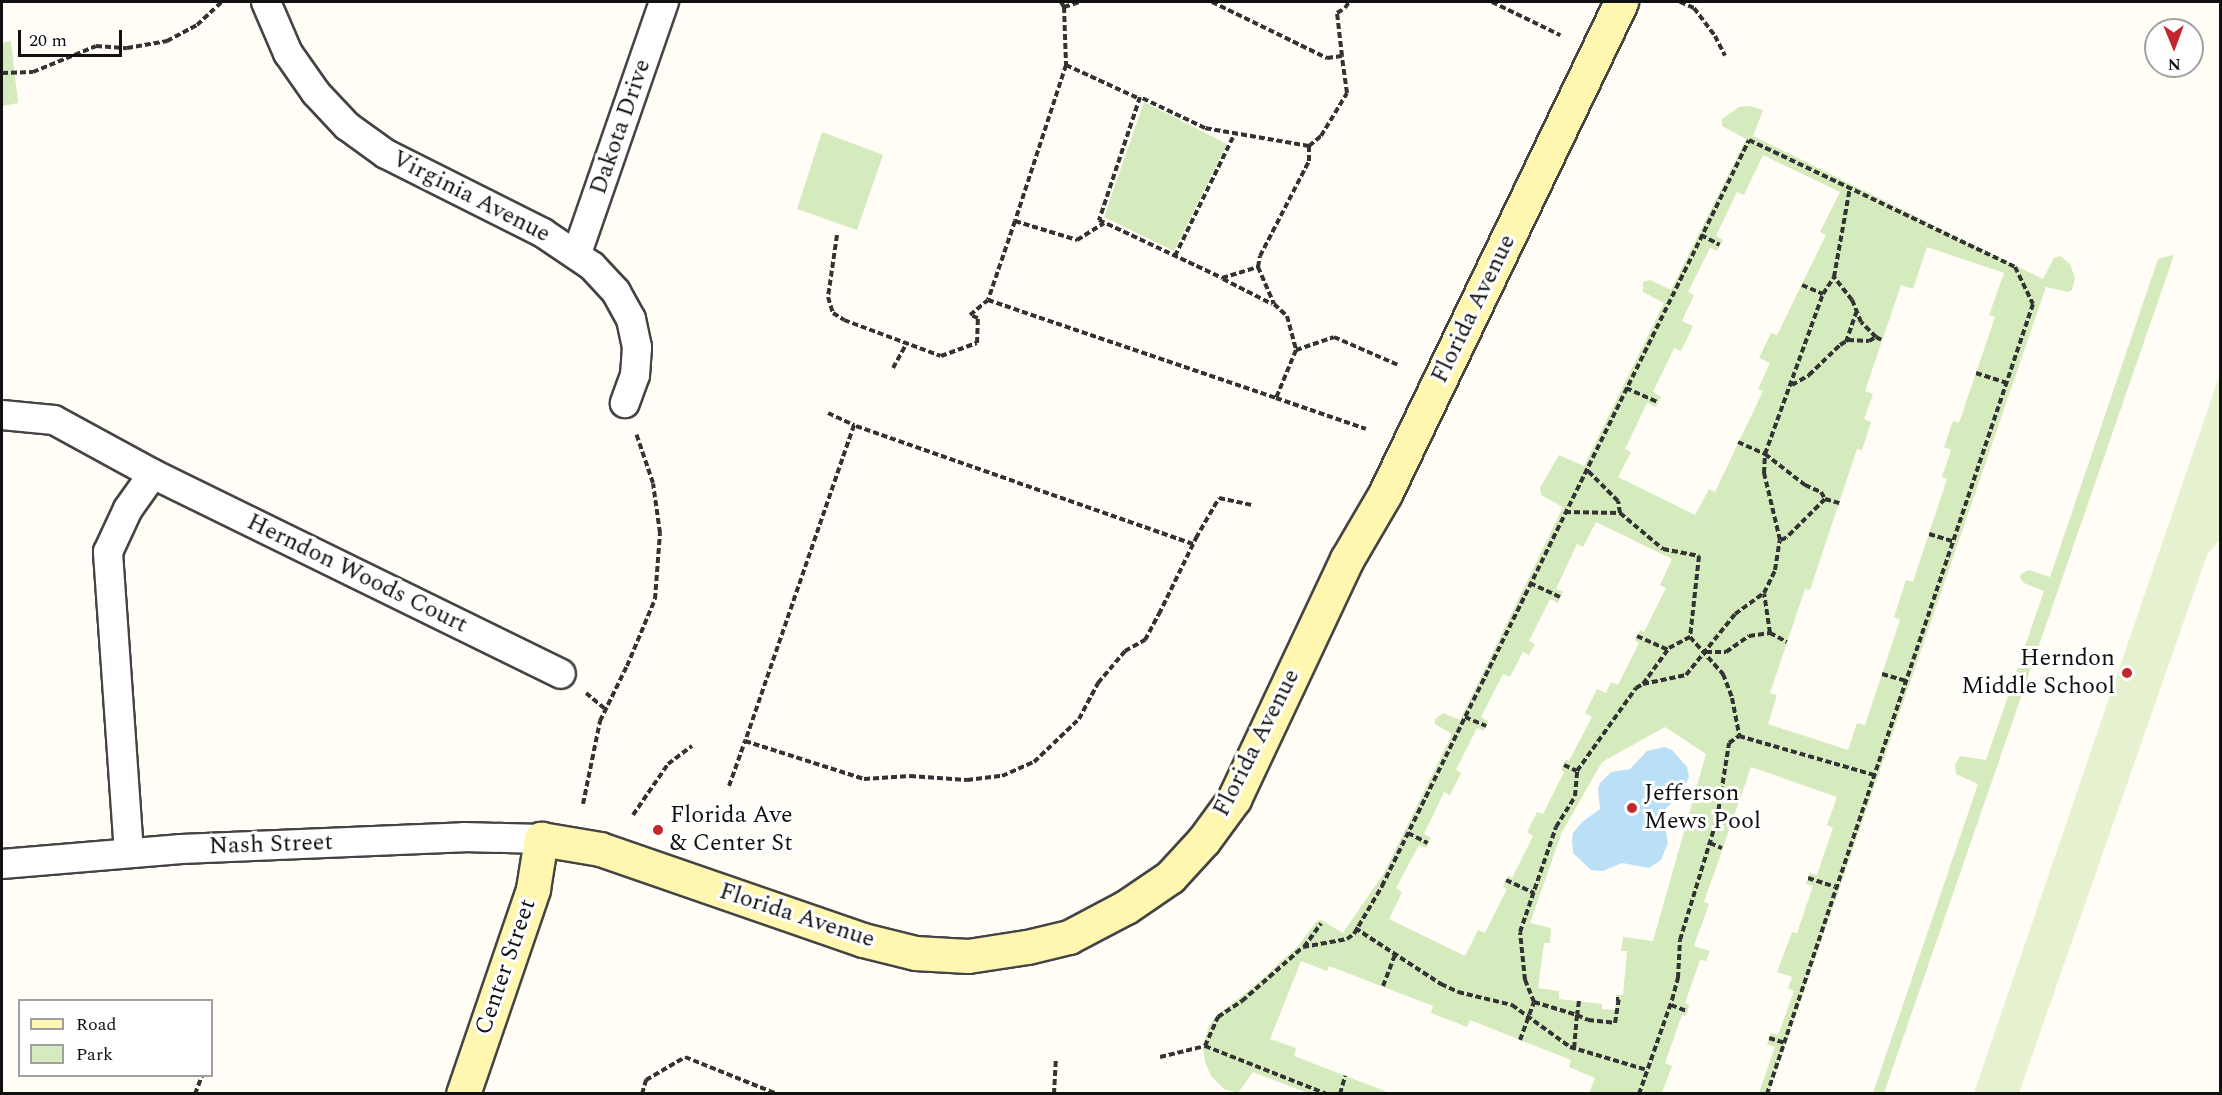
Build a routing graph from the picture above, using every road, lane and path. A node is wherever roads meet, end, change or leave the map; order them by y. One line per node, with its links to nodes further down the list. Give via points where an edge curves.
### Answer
1 (222, 2): 16 (path, via 197,25 166,41 127,48 96,46 33,72)
2 (266, 2): 26 (street, Virginia Avenue, via 288,53 316,93 347,126 386,154)
3 (664, 2): 26 (street, Dakota Drive)
4 (1061, 2): 11 (path)
5 (1079, 2): 11 (path)
6 (1212, 2): 13 (path, via 1327,58)
7 (1348, 2): 13 (path, via 1337,13)
8 (1492, 2): 12 (path)
9 (1621, 2): 92 (street, Florida Avenue, via 1385,494 1347,559 1234,799 1170,877 1126,907 1069,937 968,956 915,952 863,940 600,849)
10 (1680, 2): 14 (path, via 1702,17)
11 (1064, 7): 15 (path)
12 (1560, 35)
13 (1342, 56): 19 (path, via 1347,93 1321,136)
14 (1725, 56)
15 (1066, 65): 17 (path); 21 (path)
16 (2, 73)
17 (1140, 99): 18 (path, via 1205,129); 22 (path, via 1100,220)
18 (1235, 133): 19 (path); 27 (path)
19 (1309, 146): 28 (path, via 1309,161)
20 (1850, 187): 24 (path, via 1749,140); 29 (path); 44 (path, via 2015,267 2033,304)
21 (1015, 221): 22 (path, via 1077,240); 33 (path)
22 (1104, 222): 27 (path)
23 (837, 235): 39 (path, via 828,297 833,313)
24 (1701, 235): 25 (path); 46 (path)
25 (1720, 245)
26 (577, 254): 49 (street, Virginia Avenue, via 616,292 631,319 637,347 635,375)
27 (1175, 256): 30 (path)
28 (1258, 267): 30 (path); 34 (path)
29 (1834, 277): 32 (path); 35 (path, via 1846,290)
30 (1222, 278): 34 (path)
31 (1802, 285): 32 (path)
32 (1823, 294): 45 (path)
33 (988, 300): 39 (path, via 970,315 978,318 977,343 941,356); 47 (path)
34 (1274, 304): 40 (path, via 1287,316)
35 (1856, 312): 36 (path); 38 (path)
36 (1876, 337): 37 (path); 38 (path)
37 (1882, 340)
38 (1846, 342): 45 (path)
39 (907, 344): 42 (path)
40 (1296, 350): 41 (path, via 1334,337); 47 (path)
41 (1398, 365)
42 (893, 368)
43 (1976, 373): 44 (path)
44 (2007, 383): 65 (path)
45 (1791, 386): 55 (path)
46 (1626, 388): 48 (path); 56 (path)
47 (1276, 398): 53 (path)
48 (1658, 402)
49 (625, 403): 89 (path, via 653,483 660,549 655,599 600,721)
50 (828, 413): 52 (path)
51 (2, 415): 57 (street, Herndon Woods Court, via 54,420)
52 (854, 425): 66 (path); 83 (path)
53 (1366, 429)
54 (1738, 442): 55 (path)
55 (1765, 454): 58 (path, via 1805,485 1821,492); 64 (path, via 1764,474)
56 (1586, 469): 61 (path); 62 (path, via 1618,501)
57 (153, 474): 76 (street, Herndon Woods Court); 96 (street, via 128,510 108,552)
58 (1825, 499): 59 (path); 64 (path)
59 (1839, 502)
60 (1251, 505): 66 (path, via 1219,498)
61 (1565, 512): 62 (path); 67 (path)
62 (1620, 513): 72 (path, via 1663,549 1699,556)
63 (1929, 534): 65 (path)
64 (1780, 540): 68 (path, via 1775,570)
65 (1955, 542): 78 (path)
66 (1193, 544): 83 (path, via 1145,640 1125,651 1098,683 1079,719 1034,762 1002,776 967,780 910,776 864,779)
67 (1530, 583): 69 (path); 80 (path)
68 (1764, 593): 70 (path); 75 (path, via 1735,614)
69 (1560, 597)
70 (1770, 633): 73 (path); 75 (path, via 1749,636 1726,652)
71 (1637, 636): 74 (path)
72 (1690, 637): 74 (path); 75 (path)
73 (1787, 642)
74 (1668, 650): 79 (path)
75 (1705, 652): 79 (path, via 1686,675); 82 (path, via 1723,674)
76 (561, 674)
77 (1882, 674): 78 (path)
78 (1906, 681): 87 (path)
79 (1643, 684): 86 (path, via 1636,688)
80 (1465, 717): 81 (path); 91 (path)
81 (1486, 726)
82 (1739, 736): 87 (path); 94 (path, via 1729,743)
83 (745, 741): 88 (path)
84 (693, 746): 90 (path, via 668,764)
85 (1564, 765): 86 (path)
86 (1577, 771): 101 (path, via 1575,796 1556,827)
87 (1874, 775): 100 (path)
88 (729, 786)
89 (583, 804)
90 (633, 815)
91 (1408, 833): 93 (path); 103 (path, via 1382,886)
92 (541, 839): 96 (street, Nash Street, via 464,837); 126 (street, Center Street, via 533,889)
93 (1428, 843)
94 (1710, 843): 95 (path); 110 (path, via 1680,940 1678,978)
95 (1722, 848)
96 (129, 853): 97 (street, Nash Street)
97 (2, 864)
98 (1808, 878): 100 (path)
99 (1506, 880): 101 (path)
100 (1835, 887): 116 (path)
101 (1534, 893): 109 (path, via 1520,932 1525,980)
102 (1321, 924): 104 (path)
103 (1355, 928): 104 (path, via 1347,939); 105 (path)
104 (1303, 947): 117 (path, via 1218,1017)
105 (1395, 954): 106 (path); 113 (path, via 1441,984 1512,1005)
106 (1383, 986)
107 (1616, 999): 112 (path, via 1616,1023)
108 (1579, 1001): 112 (path)
109 (1534, 1002): 112 (path); 113 (path)
110 (1671, 1005): 111 (path); 121 (path)
111 (1687, 1011)
112 (1577, 1015): 118 (path)
113 (1528, 1017): 115 (path); 118 (path)
114 (1769, 1038): 116 (path)
115 (1520, 1040)
116 (1785, 1043): 134 (path)
117 (1205, 1046): 119 (path); 131 (path)
118 (1574, 1048): 121 (path)
119 (1160, 1057)
120 (1056, 1058): 130 (path)
121 (1648, 1070): 133 (path)
122 (1345, 1076): 132 (path)
123 (202, 1077): 125 (path)
124 (776, 1093): 127 (path, via 685,1057 646,1080)
125 (195, 1094)
126 (463, 1094)
127 (642, 1094)
128 (1016, 1094): 129 (path)
129 (1033, 1094)
130 (1054, 1094)
131 (1327, 1094)
132 (1340, 1094)
133 (1639, 1094)
134 (1767, 1094)

